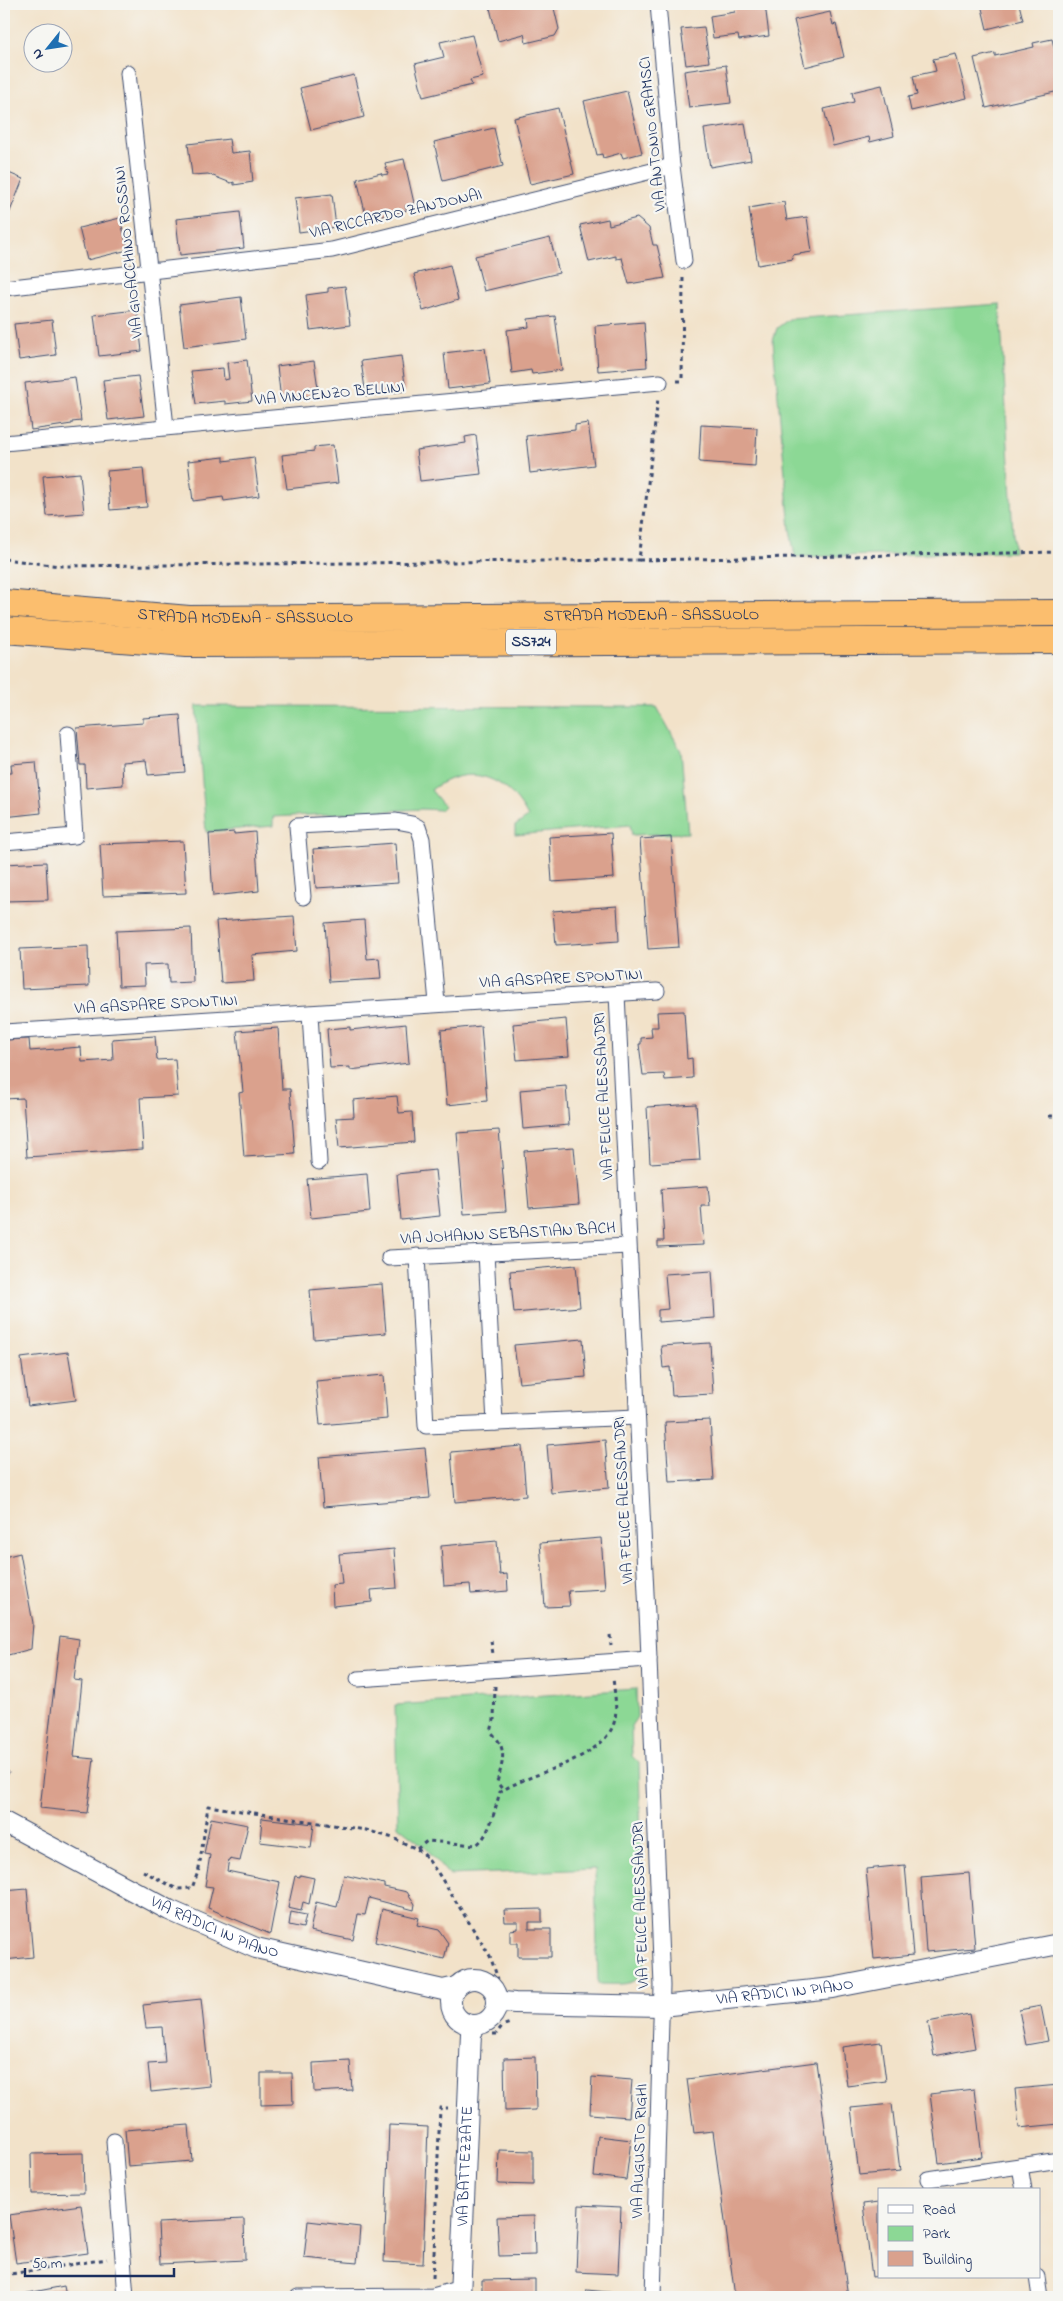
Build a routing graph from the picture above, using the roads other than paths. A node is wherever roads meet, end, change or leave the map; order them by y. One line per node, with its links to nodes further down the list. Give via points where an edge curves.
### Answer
1 (658, 4): 3 (street, VIA ANTONIO GRAMSCI)
2 (128, 73): 5 (street, VIA GIOACCHINO ROSSINI)
3 (672, 166): 4 (street, VIA ANTONIO GRAMSCI); 5 (street, VIA RICCARDO ZANDONAI, via 332,250)
4 (684, 261)
5 (148, 273): 6 (street, VIA RICCARDO ZANDONAI); 8 (street, VIA GIOACCHINO ROSSINI)
6 (4, 288)
7 (660, 382): 8 (street, VIA VINCENZO BELLINI)
8 (166, 427): 9 (street, VIA VINCENZO BELLINI)
9 (4, 443)
10 (4, 603): 11 (highway, STRADA MODENA - SASSUOLO, via 188,620)
11 (1059, 613)
12 (4, 630): 13 (highway, STRADA MODENA - SASSUOLO / SS724, via 186,644)
13 (1059, 640)
14 (68, 734): 15 (street, via 75,836)
15 (4, 842)
16 (303, 897): 19 (street, via 297,826 396,821 418,827 422,839)
17 (657, 991): 18 (street, VIA GASPARE SPONTINI)
18 (616, 994): 19 (street, VIA GASPARE SPONTINI); 23 (street, VIA FELICE ALESSANDRI)
19 (437, 1003): 20 (street, VIA GASPARE SPONTINI)
20 (310, 1014): 21 (street, VIA GASPARE SPONTINI); 22 (street)
21 (4, 1032)
22 (319, 1162)
23 (628, 1246): 24 (street, VIA JOHANN SEBASTIAN BACH); 27 (street, VIA FELICE ALESSANDRI)
24 (486, 1253): 25 (street, VIA JOHANN SEBASTIAN BACH); 28 (street)
25 (417, 1256): 26 (street, VIA JOHANN SEBASTIAN BACH); 28 (street, via 426,1426)
26 (388, 1258)
27 (637, 1416): 28 (street); 29 (street, VIA FELICE ALESSANDRI)
28 (495, 1423)
29 (649, 1659): 30 (street); 35 (street, VIA FELICE ALESSANDRI)
30 (358, 1679)
31 (4, 1822): 33 (street, VIA RADICI IN PIANO, via 169,1910 256,1948)
32 (1059, 1944): 35 (street, VIA RADICI IN PIANO, via 832,1988)
33 (450, 1992): 34 (street, via 466,1980 477,1979 488,1983); 36 (street, via 454,2014)
34 (500, 1998): 35 (street, VIA RADICI IN PIANO); 36 (street, via 490,2020)
35 (661, 2006): 46 (street, VIA AUGUSTO RIGHI)
36 (471, 2028): 43 (street, VIA BATTEZZATE)
37 (114, 2141): 44 (street)
38 (1059, 2160): 39 (street)
39 (1020, 2166): 40 (street); 41 (street)
40 (928, 2178)
41 (1024, 2188)
42 (1037, 2278): 47 (street)
43 (460, 2292): 45 (street, via 433,2296)
44 (126, 2297)
45 (298, 2297)
46 (653, 2297)
47 (1040, 2297)

